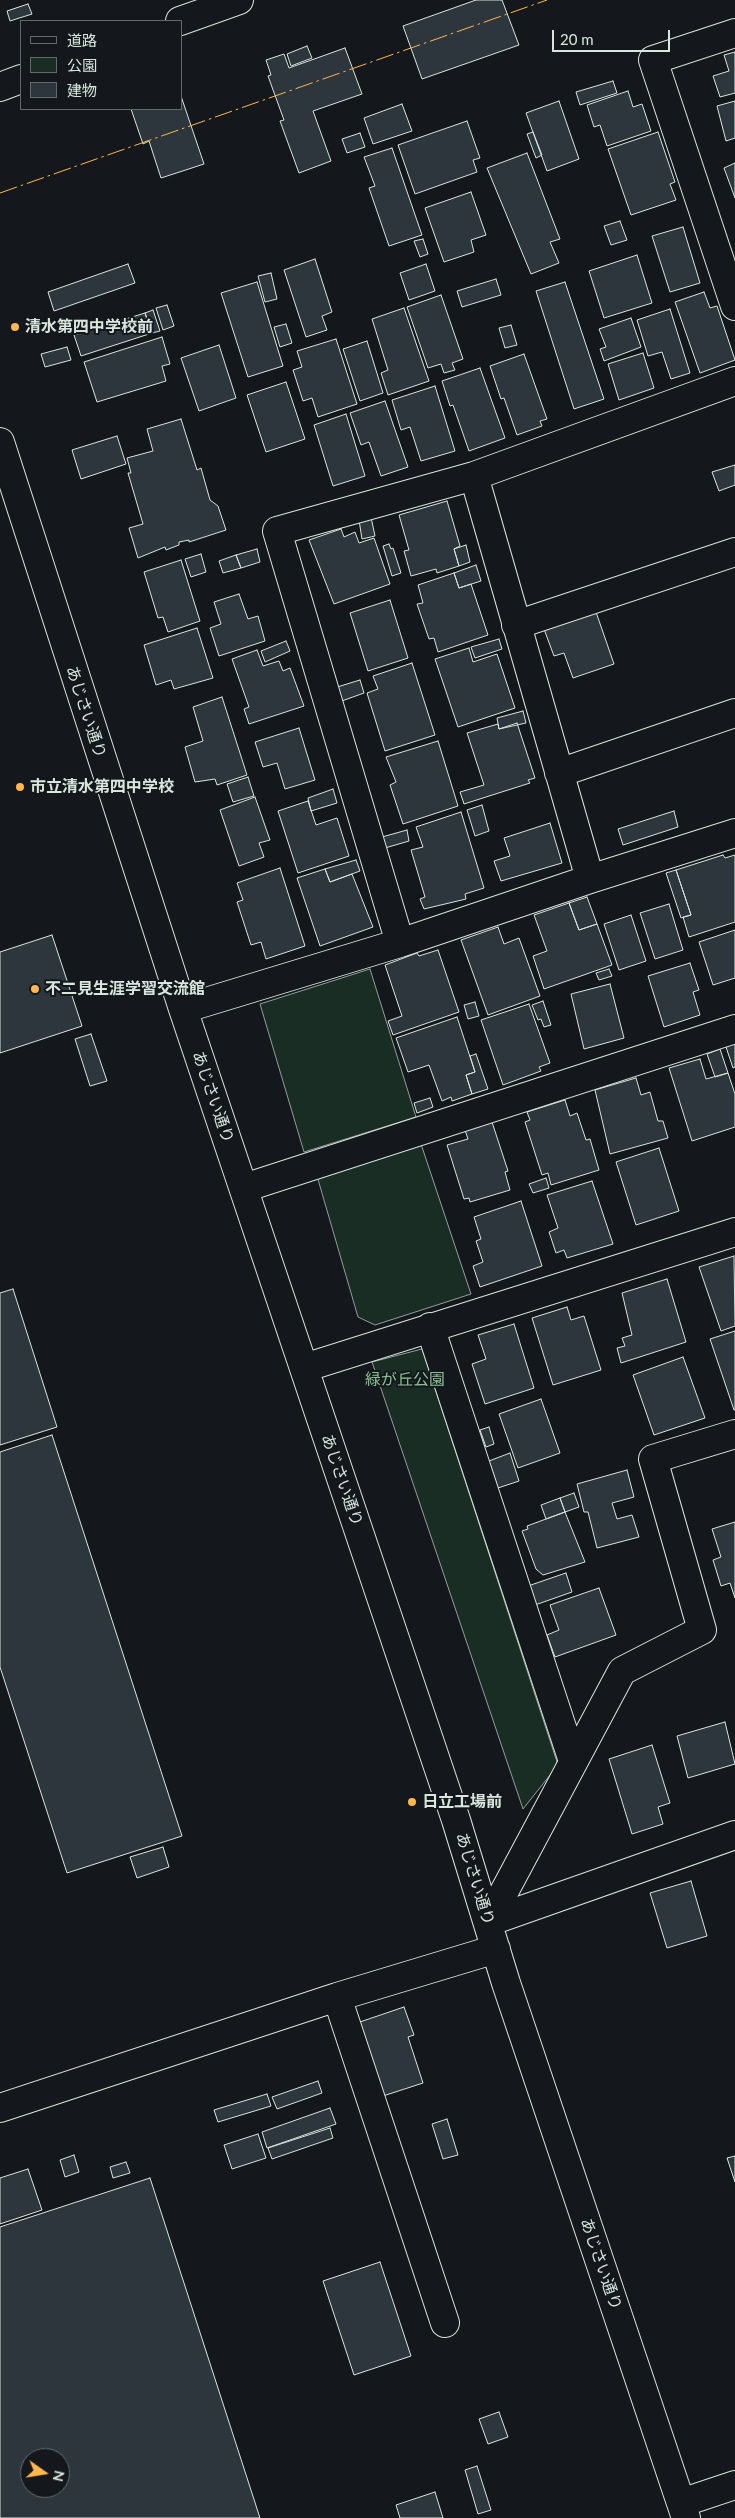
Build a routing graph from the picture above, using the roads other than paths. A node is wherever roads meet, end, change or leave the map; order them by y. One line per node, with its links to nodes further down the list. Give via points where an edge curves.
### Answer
1 (239, 0): 2 (street)
2 (182, 20)
3 (735, 33): 6 (street, via 653,60)
4 (20, 79): 5 (street)
5 (0, 86)
6 (726, 253): 7 (street)
7 (735, 306)
8 (735, 380): 10 (street)
9 (0, 442): 18 (street, あじさい通り)
10 (474, 476): 12 (street); 17 (street, via 276,531)
11 (735, 552): 12 (street)
12 (516, 625): 14 (street)
13 (735, 713): 14 (street)
14 (559, 774): 16 (street)
15 (735, 833): 16 (street)
16 (590, 879): 17 (street)
17 (400, 943): 18 (street)
18 (183, 1009): 20 (street, あじさい通り)
19 (735, 1029): 20 (street)
20 (244, 1188): 23 (street, あじさい通り)
21 (735, 1232): 22 (street)
22 (430, 1327): 23 (street); 25 (street)
23 (304, 1368): 27 (street, あじさい通り)
24 (735, 1434): 25 (street, via 653,1459 702,1630 622,1671)
25 (573, 1761): 27 (street)
26 (735, 1835): 27 (street)
27 (488, 1922): 28 (street, あじさい通り)
28 (496, 1949): 29 (street); 33 (street, あじさい通り)
29 (337, 1997): 30 (street); 31 (street)
30 (0, 2108)
31 (445, 2323)
32 (735, 2485): 33 (street)
33 (683, 2510)

